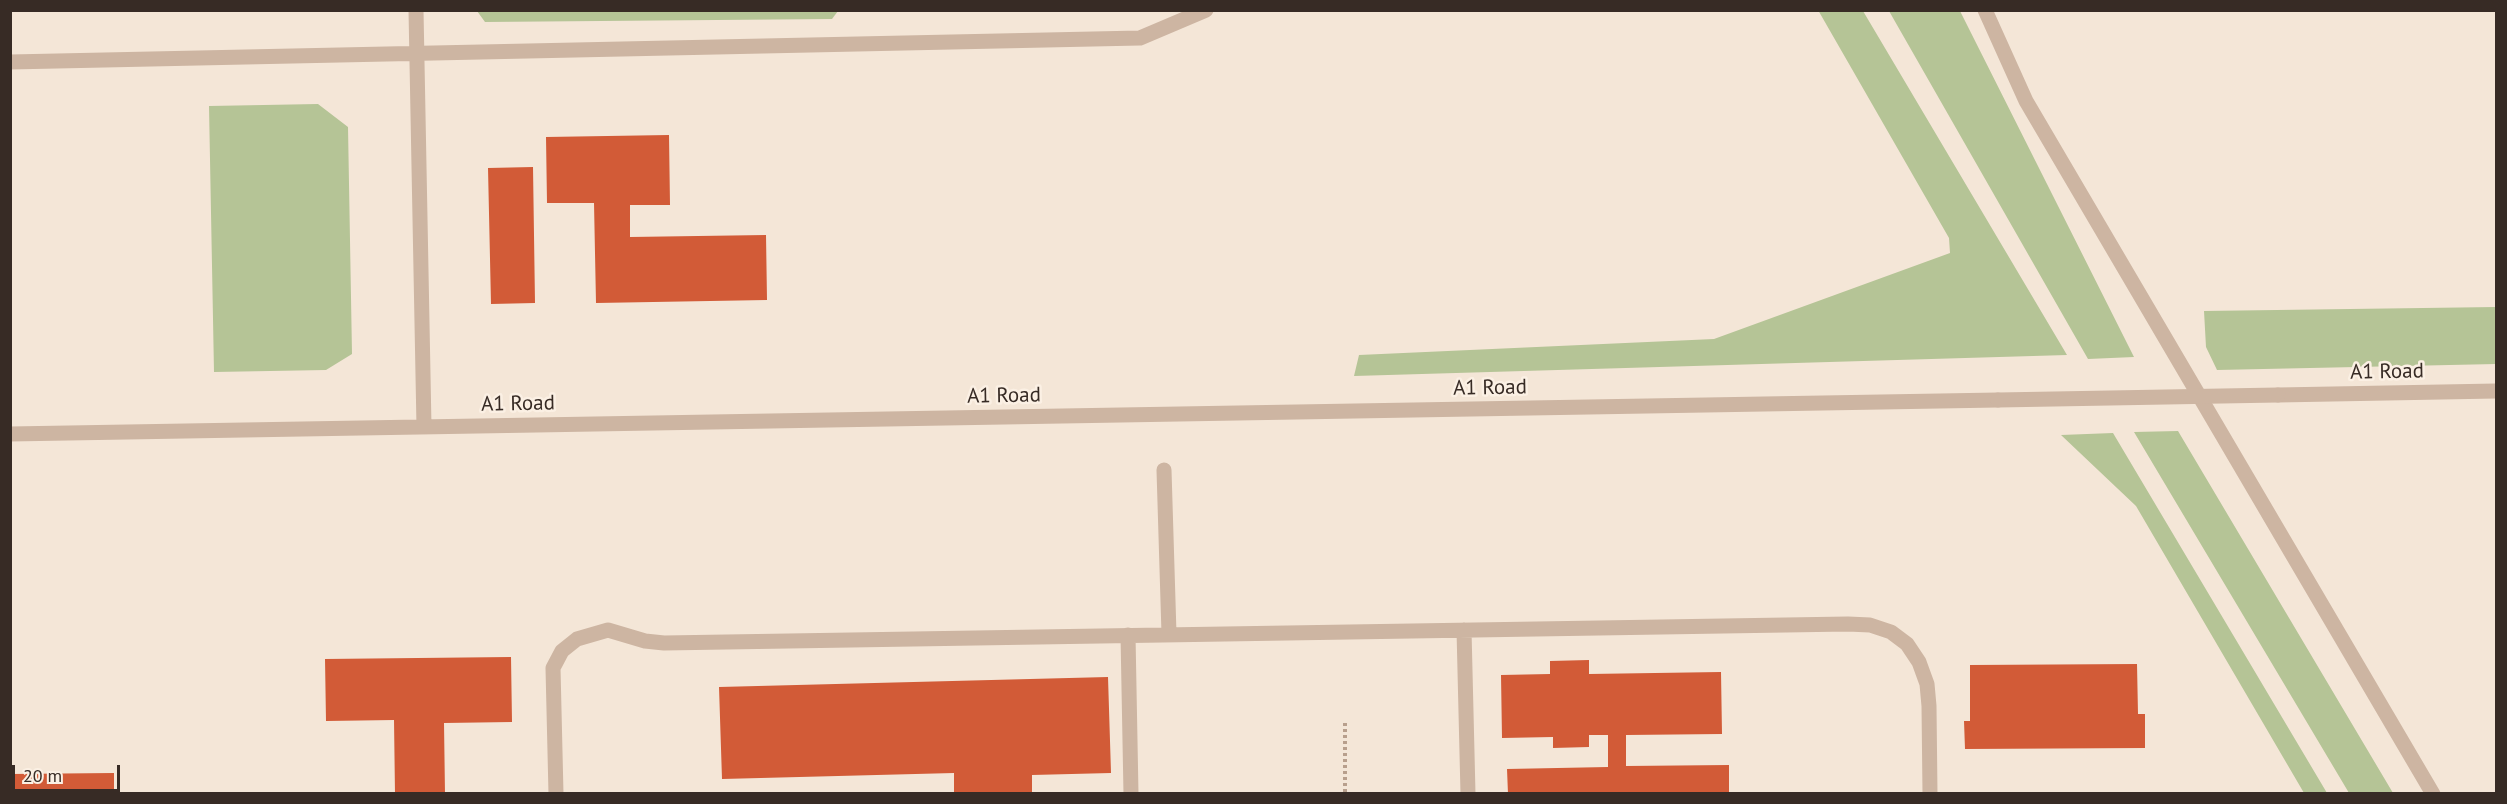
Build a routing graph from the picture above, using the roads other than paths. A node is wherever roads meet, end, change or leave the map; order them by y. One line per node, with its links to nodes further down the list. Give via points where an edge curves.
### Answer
1 (416, 10): 4 (lane)
2 (1206, 10): 4 (lane, via 1140,39)
3 (1985, 10): 17 (lane, via 2026,100)
4 (417, 53): 5 (lane); 7 (lane)
5 (10, 62)
6 (2496, 391): 7 (lane, A1 Road, bridge)
7 (424, 427): 8 (lane, A1 Road)
8 (10, 434)
9 (1164, 470): 11 (lane)
10 (1464, 630): 11 (lane); 15 (lane); 16 (lane, via 1848,624 1870,625 1891,632 1919,662 1927,684)
11 (1169, 634): 12 (lane)
12 (1128, 635): 13 (lane, via 664,643 608,630 594,633 577,639 562,651 553,668); 14 (lane)
13 (556, 794)
14 (1131, 794)
15 (1468, 794)
16 (1930, 794)
17 (2433, 794)

